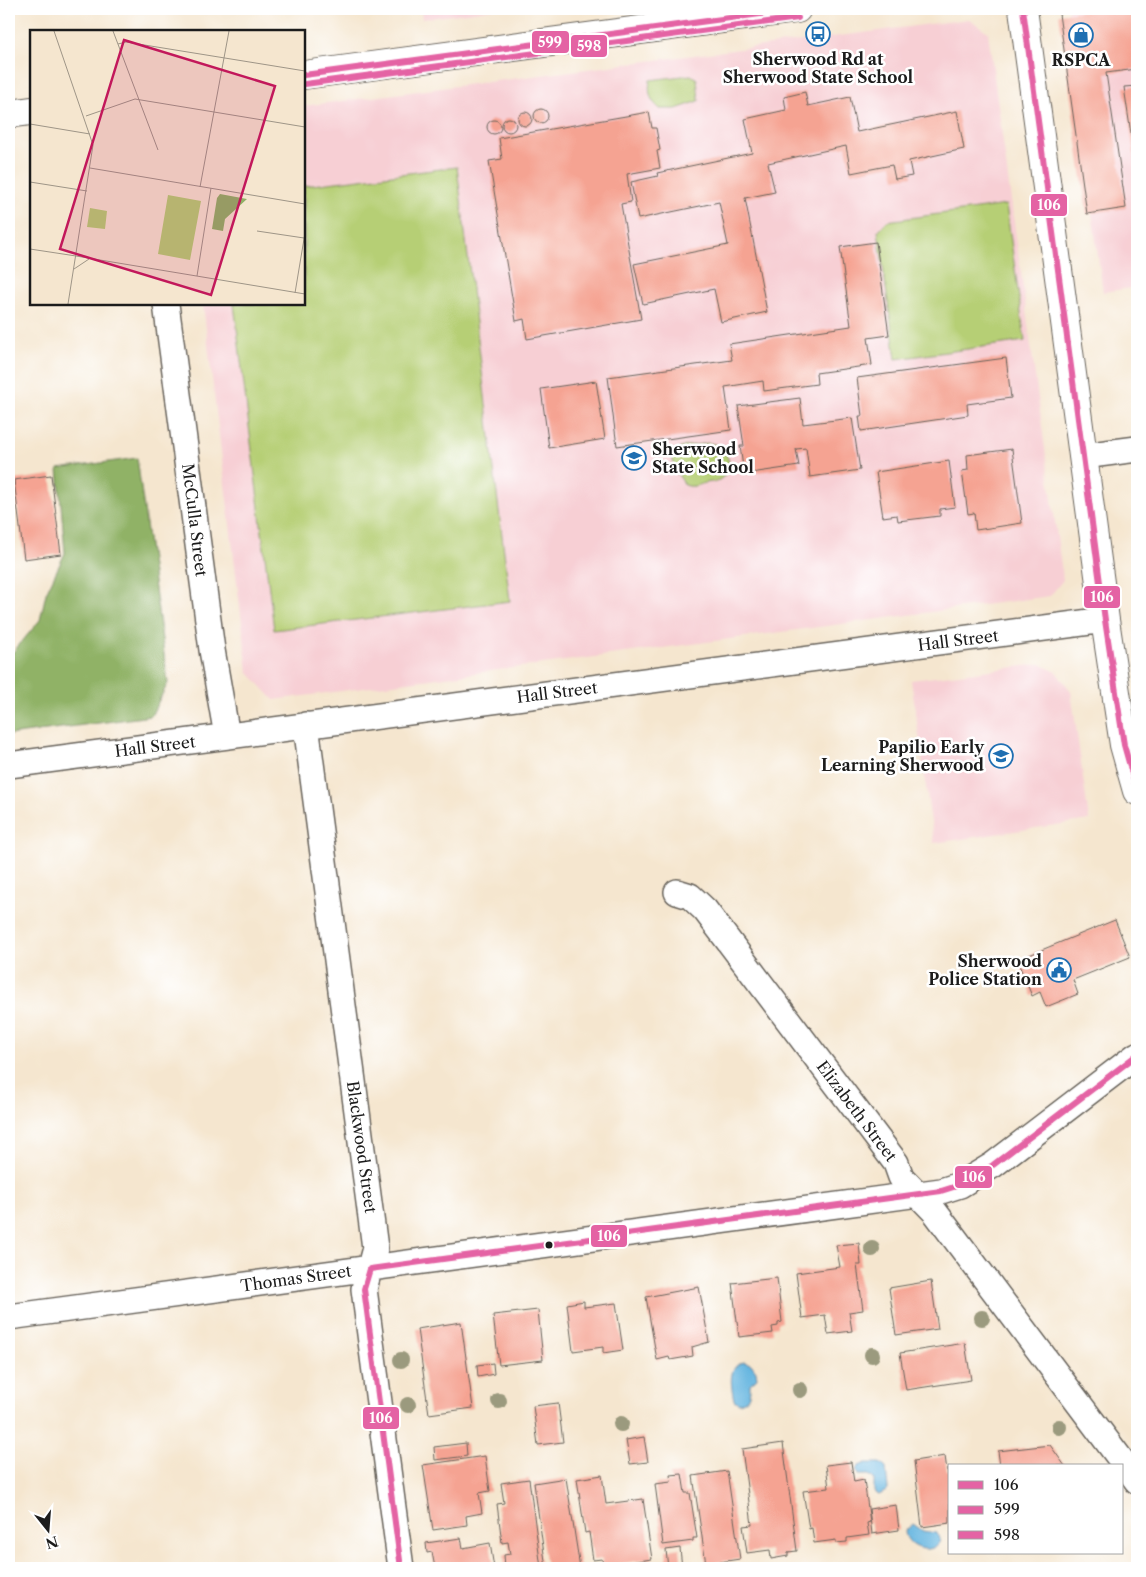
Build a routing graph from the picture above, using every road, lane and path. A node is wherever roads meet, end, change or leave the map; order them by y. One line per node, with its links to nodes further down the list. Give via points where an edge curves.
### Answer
1 (798, 9): 3 (main road)
2 (1023, 9): 8 (main road)
3 (305, 75)
4 (30, 111): 5 (main road)
5 (9, 114)
6 (166, 305): 11 (street, McCulla Street, via 212,650)
7 (1137, 449): 8 (street)
8 (1083, 456): 9 (main road)
9 (1105, 620): 10 (street, Hall Street); 13 (main road, via 1124,745)
10 (306, 725): 11 (street, Hall Street); 17 (street, Blackwood Street, via 375,1248)
11 (227, 736): 12 (street, Hall Street)
12 (9, 765)
13 (1137, 791)
14 (677, 892): 16 (street, Elizabeth Street, via 690,896 704,910 896,1163 901,1177)
15 (1137, 1055): 16 (street, Thomas Street, via 977,1176 940,1191)
16 (918, 1194): 17 (street, Thomas Street); 19 (street, Elizabeth Street, via 936,1212)
17 (370, 1268): 18 (street, Thomas Street); 20 (street, Blackwood Street, via 364,1289)
18 (9, 1317)
19 (1137, 1481)
20 (401, 1568)

